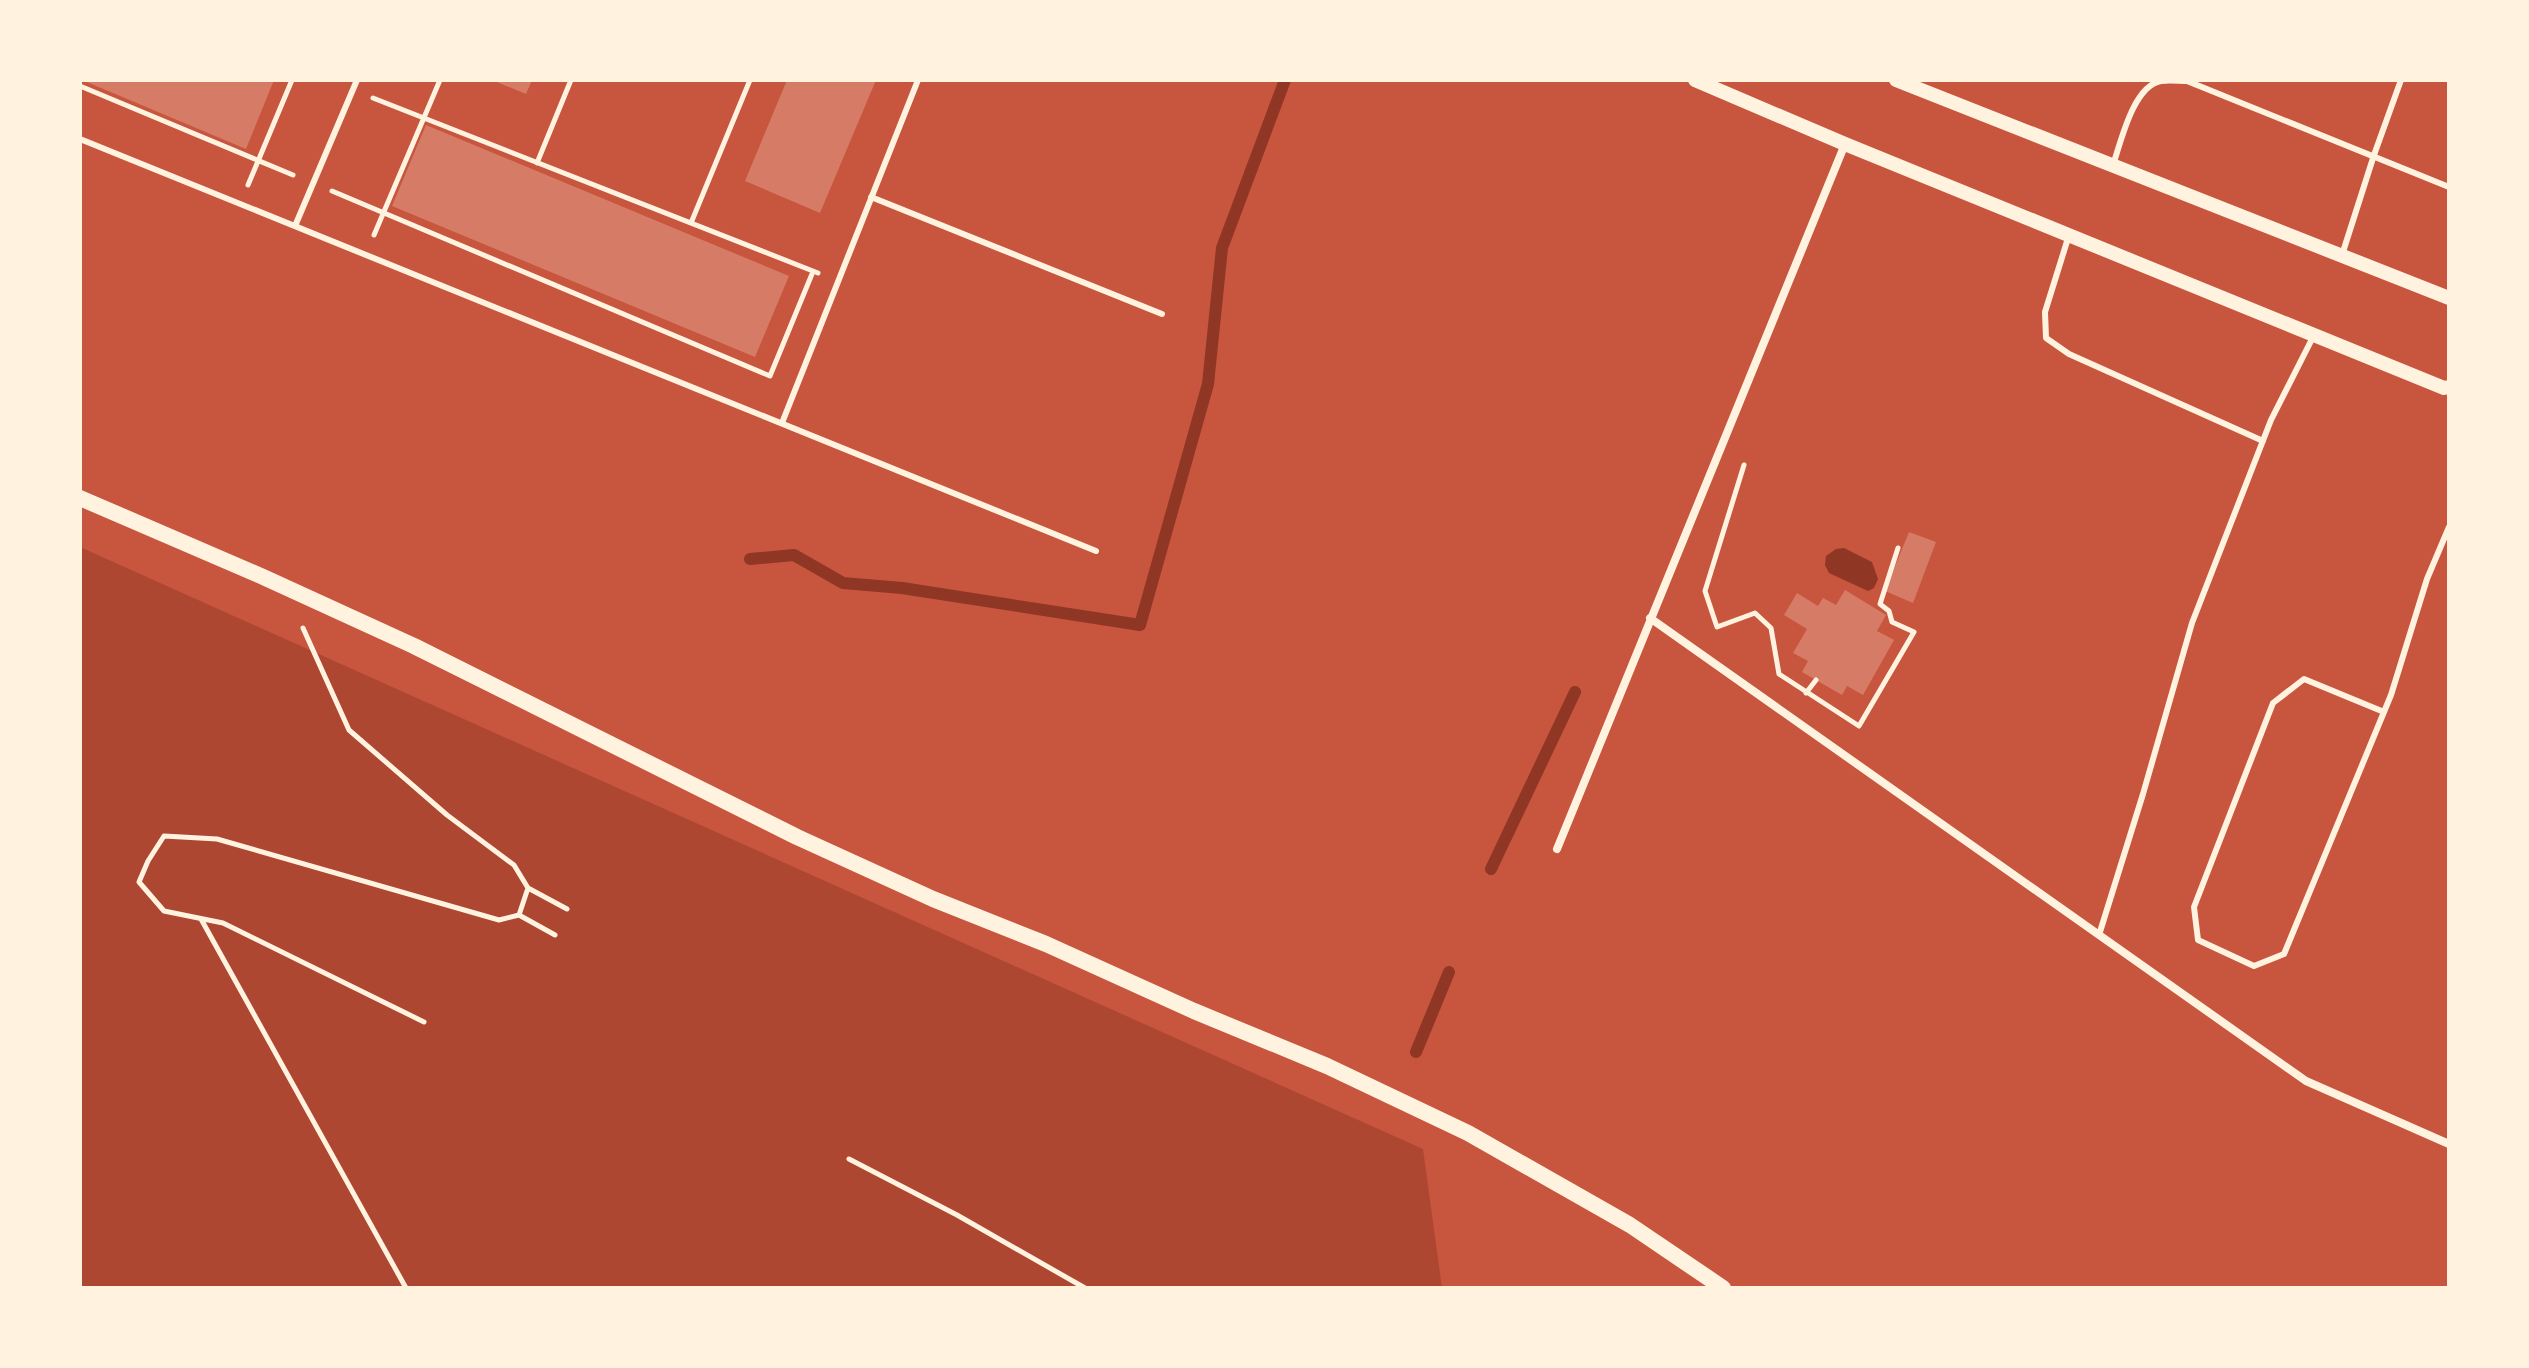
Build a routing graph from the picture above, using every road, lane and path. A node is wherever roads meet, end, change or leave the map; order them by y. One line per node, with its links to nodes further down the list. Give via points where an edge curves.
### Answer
1 (292, 80): 16 (path)
2 (357, 80): 11 (lane)
3 (440, 80): 12 (path)
4 (571, 80): 17 (path)
5 (750, 80): 24 (path)
6 (918, 80): 21 (lane)
7 (1695, 80): 14 (street)
8 (1896, 80): 18 (street)
9 (2401, 80): 15 (lane)
10 (80, 86): 16 (path)
11 (352, 90): 12 (path); 19 (lane)
12 (424, 118): 17 (path); 23 (path)
13 (80, 139): 22 (lane)
14 (1845, 144): 26 (street); 44 (street)
15 (2374, 155): 18 (lane, via 2187,81 2159,81 2141,93); 20 (lane); 28 (lane)
16 (259, 160): 19 (path); 22 (path)
17 (537, 163): 24 (path)
18 (2113, 165): 28 (street)
19 (314, 183): 23 (path); 25 (lane)
20 (2449, 187)
21 (871, 197): 31 (lane); 33 (lane)
22 (241, 204): 25 (lane)
23 (383, 213): 27 (path); 30 (path, via 770,376)
24 (691, 223): 30 (path)
25 (295, 226): 27 (lane)
26 (2069, 235): 34 (street); 37 (lane, via 2045,312 2046,338 2069,354)
27 (366, 255): 36 (lane)
28 (2342, 255): 32 (street)
29 (819, 256): 30 (path)
30 (813, 271): 31 (path)
31 (838, 282): 36 (lane)
32 (2449, 298)
33 (1162, 314)
34 (2314, 335): 35 (street); 37 (lane)
35 (2449, 387)
36 (782, 423): 42 (lane)
37 (2263, 441): 52 (lane, via 2192,623)
38 (1744, 465): 41 (path, via 1705,591 1717,627 1755,613 1771,628 1779,674 1859,726 1914,632 1892,622 1880,604)
39 (80, 498): 43 (main road)
40 (2449, 527): 45 (lane)
41 (1898, 548)
42 (1096, 551)
43 (285, 587): 47 (path, via 349,730 514,865); 58 (main road, via 797,837 1327,1066 1468,1133 1630,1225)
44 (1650, 618): 46 (street); 52 (street)
45 (2384, 712): 45 (lane, via 2284,954 2254,966 2198,940 2194,907 2273,703 2304,679)
46 (1557, 849)
47 (528, 888): 48 (path); 49 (path)
48 (567, 909)
49 (519, 915): 50 (path, via 499,920 217,839 164,836 139,882 164,911); 51 (path)
50 (201, 918): 53 (path, via 223,923); 56 (path)
51 (555, 935)
52 (2099, 935): 54 (street, via 2306,1081)
53 (424, 1022)
54 (2449, 1144)
55 (849, 1159): 57 (path)
56 (406, 1288)
57 (1085, 1288)
58 (1723, 1288)

